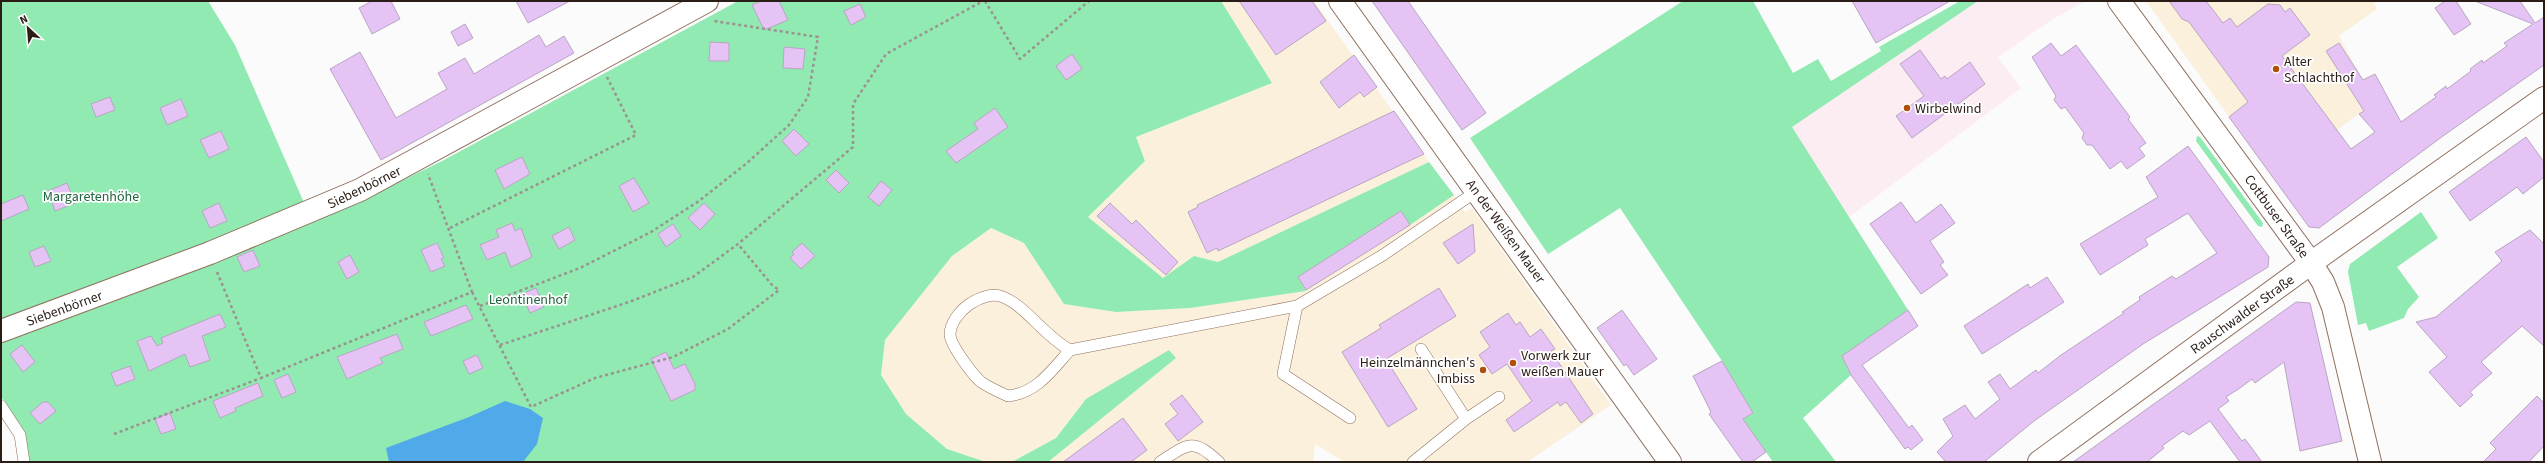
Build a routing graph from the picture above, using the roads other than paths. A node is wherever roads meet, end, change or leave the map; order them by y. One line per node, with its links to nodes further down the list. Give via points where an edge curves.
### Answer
1 (1340, 1): 5 (street, An der Weißen Mauer)
2 (2119, 1): 6 (street, Cottbuser Straße)
3 (710, 11): 8 (street, Siebenbörner, via 599,61 360,190 210,253)
4 (2544, 98): 6 (street, Rauschwalder Straße)
5 (1477, 191): 7 (lane, via 1383,255); 19 (street, An der Weißen Mauer)
6 (2311, 263): 20 (street, Rauschwalder Straße); 21 (street, Cottbuser Straße, via 2323,282 2333,307)
7 (1297, 306): 10 (lane); 13 (lane, via 1283,374)
8 (1, 331)
9 (1421, 349): 14 (lane)
10 (1070, 350): 10 (lane, via 1044,380 1029,391 1008,396 980,381 954,347 950,336 951,326 973,302 991,294 1012,302 1055,342)
11 (1499, 397): 14 (lane)
12 (1, 406): 15 (lane, via 20,436)
13 (1350, 418)
14 (1466, 419): 18 (lane)
15 (24, 462)
16 (1160, 462): 17 (lane, via 1176,451 1193,446 1200,446)
17 (1219, 462)
18 (1413, 462)
19 (1670, 462)
20 (2039, 462)
21 (2370, 462)

